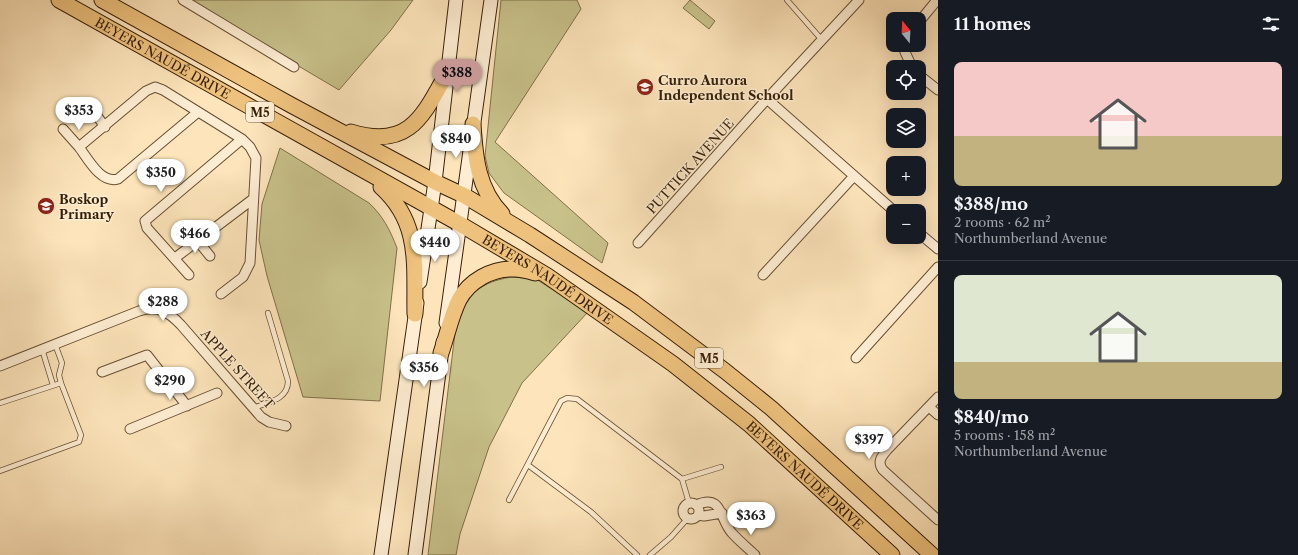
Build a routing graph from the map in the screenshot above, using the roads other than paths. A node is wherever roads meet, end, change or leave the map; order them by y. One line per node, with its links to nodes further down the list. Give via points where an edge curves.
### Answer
1 (59, 0): 24 (main road, BEYERS NAUDÉ DRIVE / M5)
2 (102, 0): 19 (main road, BEYERS NAUDÉ DRIVE / M5)
3 (182, 0): 11 (street)
4 (456, 0): 12 (main road)
5 (491, 0): 18 (main road)
6 (787, 0): 10 (lane)
7 (859, 0): 10 (street, PUTTICK AVENUE)
8 (937, 0): 9 (street)
9 (926, 13)
10 (822, 40): 15 (street, PUTTICK AVENUE)
11 (294, 67)
12 (447, 73): 19 (main road, via 430,104 420,117 404,130 383,136 359,135); 26 (main road)
13 (926, 81): 14 (street)
14 (938, 90)
15 (767, 99): 25 (street); 35 (street, PUTTICK AVENUE)
16 (198, 112): 20 (street, via 155,87 146,91); 22 (street); 23 (street, via 118,179 112,181 104,178)
17 (95, 113): 20 (street)
18 (473, 124): 27 (main road); 32 (main road, via 474,149 482,185 495,207)
19 (330, 126): 26 (main road, BEYERS NAUDÉ DRIVE / M5)
20 (105, 127): 23 (street)
21 (63, 129): 23 (street)
22 (242, 139): 28 (street, via 256,158); 38 (street, via 145,221 147,228)
23 (79, 147)
24 (359, 168): 30 (main road, BEYERS NAUDÉ DRIVE / M5); 45 (main road, via 395,201 405,217 414,251)
25 (854, 176): 29 (street); 42 (street)
26 (435, 182): 27 (main road, BEYERS NAUDÉ DRIVE / M5); 30 (main road)
27 (465, 196): 31 (main road); 32 (main road, BEYERS NAUDÉ DRIVE / M5)
28 (253, 199): 34 (street); 43 (street, via 250,263 243,277)
29 (886, 204)
30 (430, 209): 31 (main road, BEYERS NAUDÉ DRIVE / M5); 45 (main road)
31 (460, 224): 40 (main road, BEYERS NAUDÉ DRIVE / M5); 48 (main road)
32 (512, 224): 79 (main road, BEYERS NAUDÉ DRIVE / M5, via 633,302 726,371 771,408)
33 (926, 239): 36 (street)
34 (197, 240): 37 (street); 38 (street)
35 (638, 243)
36 (938, 249)
37 (210, 256)
38 (175, 258): 41 (street)
39 (938, 267): 49 (street)
40 (546, 274): 48 (main road, via 514,269 500,270 486,274 472,283 459,300); 78 (main road, BEYERS NAUDÉ DRIVE / M5, via 673,364 749,424)
41 (189, 275)
42 (763, 275)
43 (221, 294)
44 (268, 312): 59 (lane, via 288,387 280,398)
45 (415, 314): 73 (main road)
46 (55, 344): 47 (street, APPLE STREET); 52 (lane, via 62,363 59,375); 59 (street, APPLE STREET, via 148,308 162,310 181,325)
47 (42, 349): 50 (street, APPLE STREET); 53 (lane)
48 (441, 353): 74 (main road)
49 (856, 358)
50 (0, 366)
51 (102, 372): 57 (street, via 147,356)
52 (61, 383): 53 (lane); 65 (lane, via 81,438 78,442)
53 (53, 385): 56 (lane)
54 (217, 393): 57 (street)
55 (938, 397): 58 (street)
56 (0, 403)
57 (187, 406): 62 (street)
58 (929, 407): 60 (street); 72 (street, via 887,450 880,458 880,463 883,470)
59 (253, 408): 61 (street, APPLE STREET, via 264,420)
60 (938, 415)
61 (286, 426)
62 (130, 429)
63 (528, 465): 66 (lane, via 561,401 571,397); 67 (lane); 75 (lane, via 591,512)
64 (721, 467): 66 (lane)
65 (0, 471)
66 (682, 479): 68 (lane)
67 (509, 500)
68 (693, 504): 69 (street, via 711,502); 70 (street, via 699,510); 71 (street, via 685,505 682,510)
69 (722, 513): 70 (street); 77 (street, via 732,533)
70 (698, 515): 71 (street)
71 (687, 519): 76 (lane)
72 (938, 520)
73 (381, 555)
74 (415, 555)
75 (637, 555)
76 (650, 555)
77 (755, 555)
78 (892, 555)
79 (932, 555)

